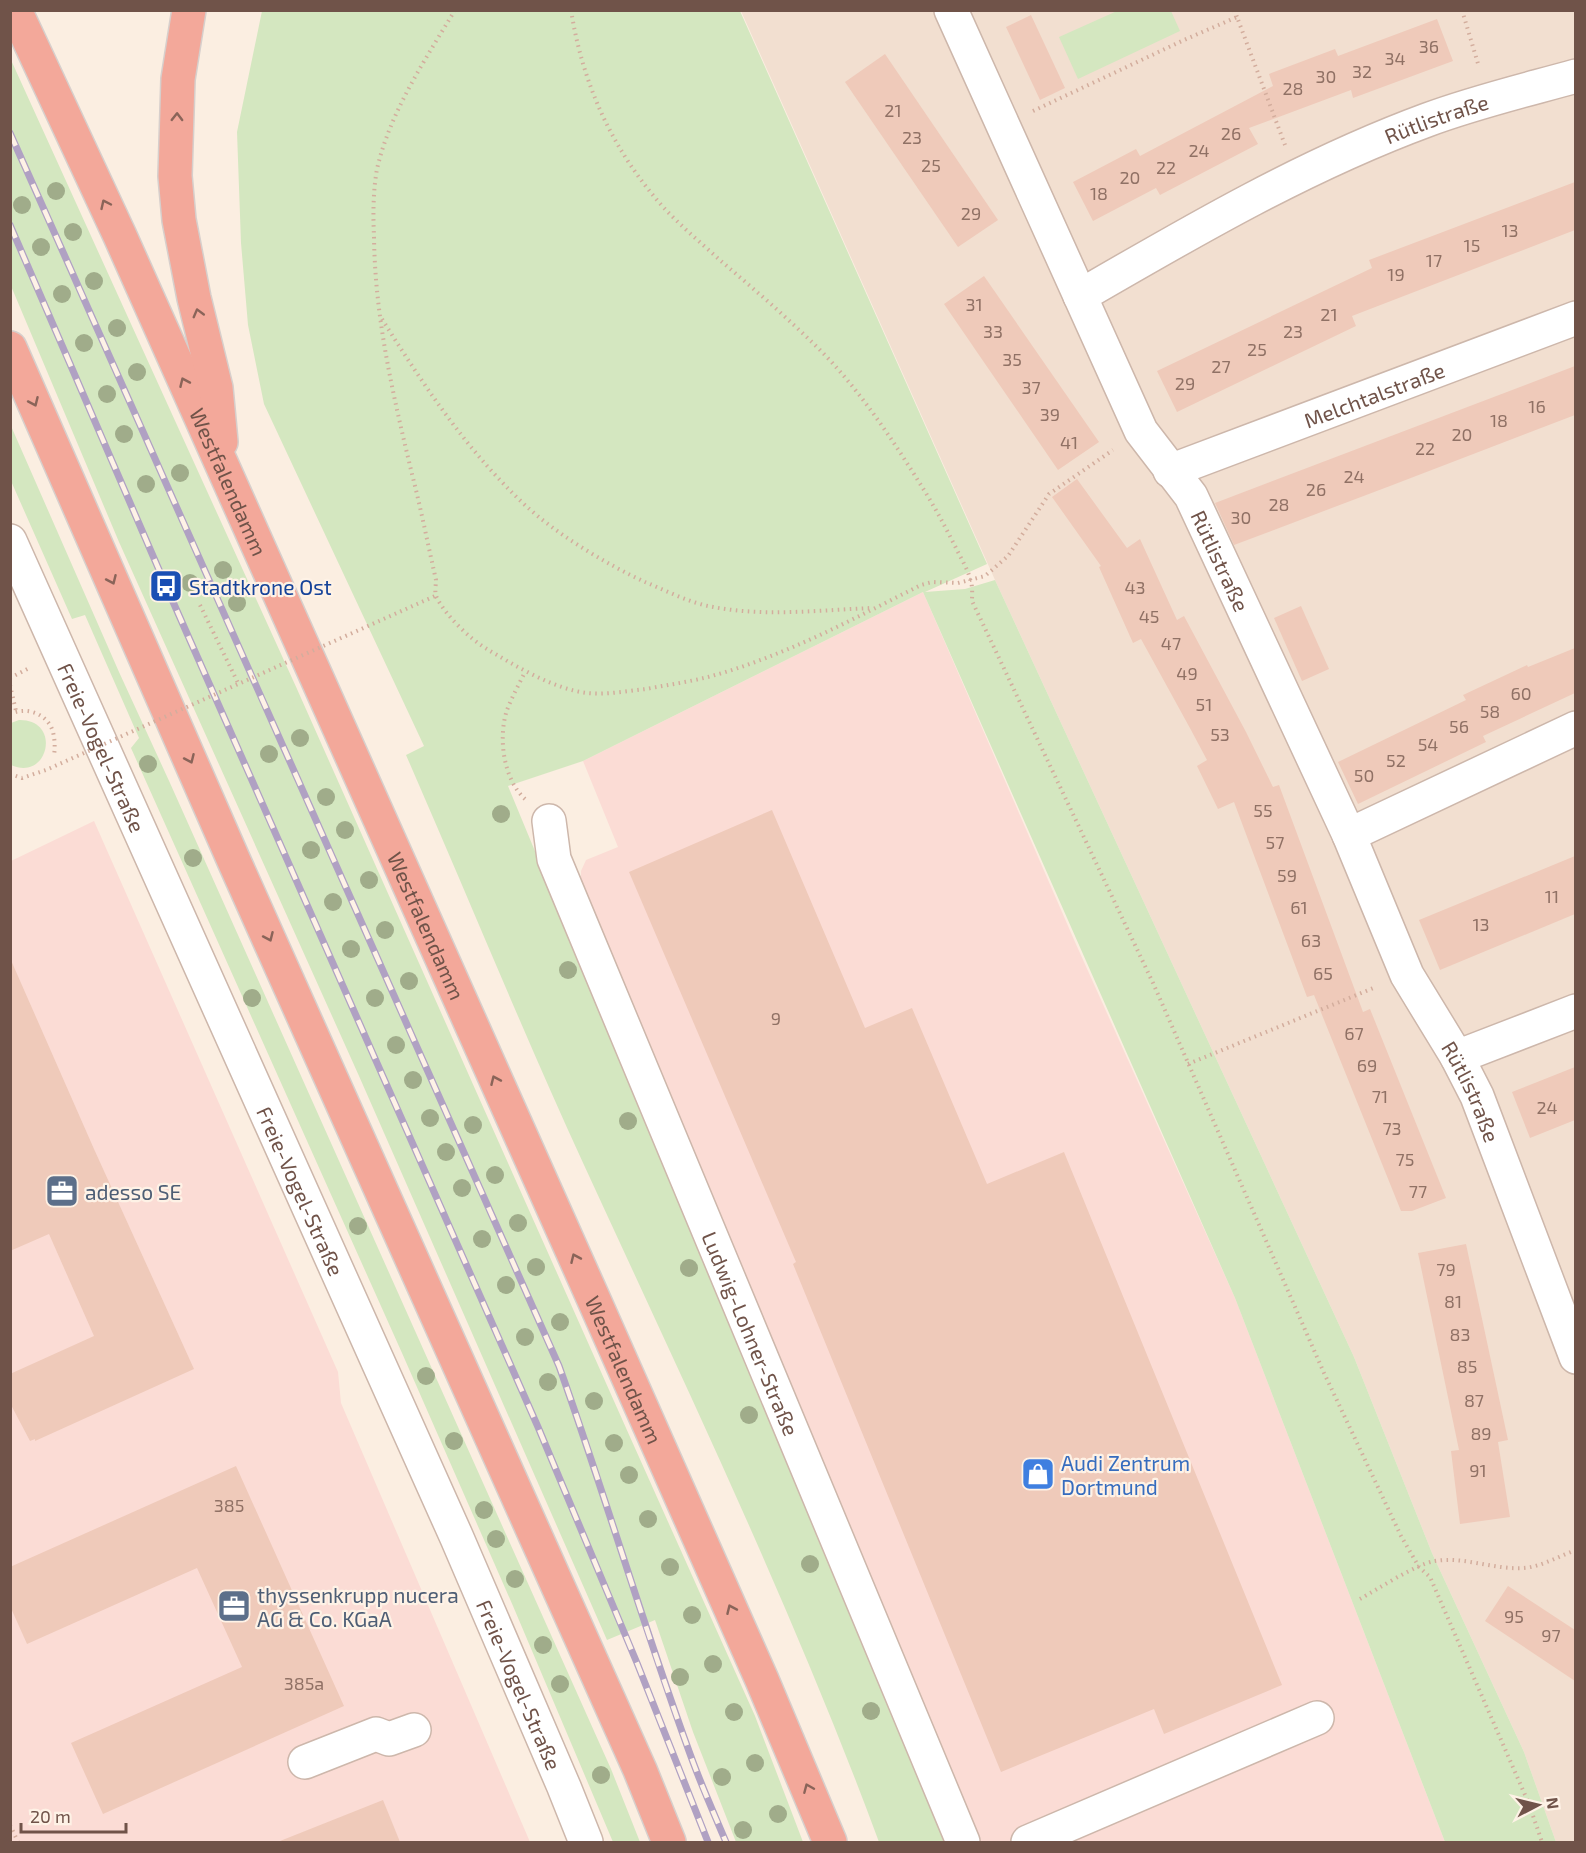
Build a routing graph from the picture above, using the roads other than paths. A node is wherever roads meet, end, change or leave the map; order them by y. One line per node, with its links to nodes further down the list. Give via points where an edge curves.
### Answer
1 (15, 10): 9 (highway, Westfalendamm, one-way to 1)
2 (189, 10): 9 (highway, one-way to 2, via 216,388 194,298 175,176 178,79)
3 (951, 10): 5 (street, Rütlistraße)
4 (1575, 76): 5 (street, Rütlistraße, via 1427,120 1297,177)
5 (1080, 296): 8 (street, Rütlistraße, via 1141,431)
6 (1575, 318): 8 (street, Melchtalstraße)
7 (10, 348): 21 (highway, one-way to 21)
8 (1170, 471): 13 (street, Rütlistraße, via 1191,496)
9 (225, 474): 22 (highway, Westfalendamm, one-way to 9, via 762,1680)
10 (10, 541): 20 (street, Freie-Vogel-Straße, via 457,1538)
11 (1575, 728): 13 (street)
12 (549, 820): 23 (street, Ludwig-Lohner-Straße, via 554,860)
13 (1349, 835): 15 (street, Rütlistraße, via 1407,975)
14 (1575, 1011): 15 (street)
15 (1457, 1057): 16 (street, Rütlistraße, via 1477,1096)
16 (1575, 1357)
17 (1317, 1718): 24 (street)
18 (401, 1735): 19 (street, via 376,1734)
19 (310, 1772)
20 (586, 1842)
21 (669, 1842)
22 (830, 1842)
23 (963, 1842)
24 (1028, 1842)

